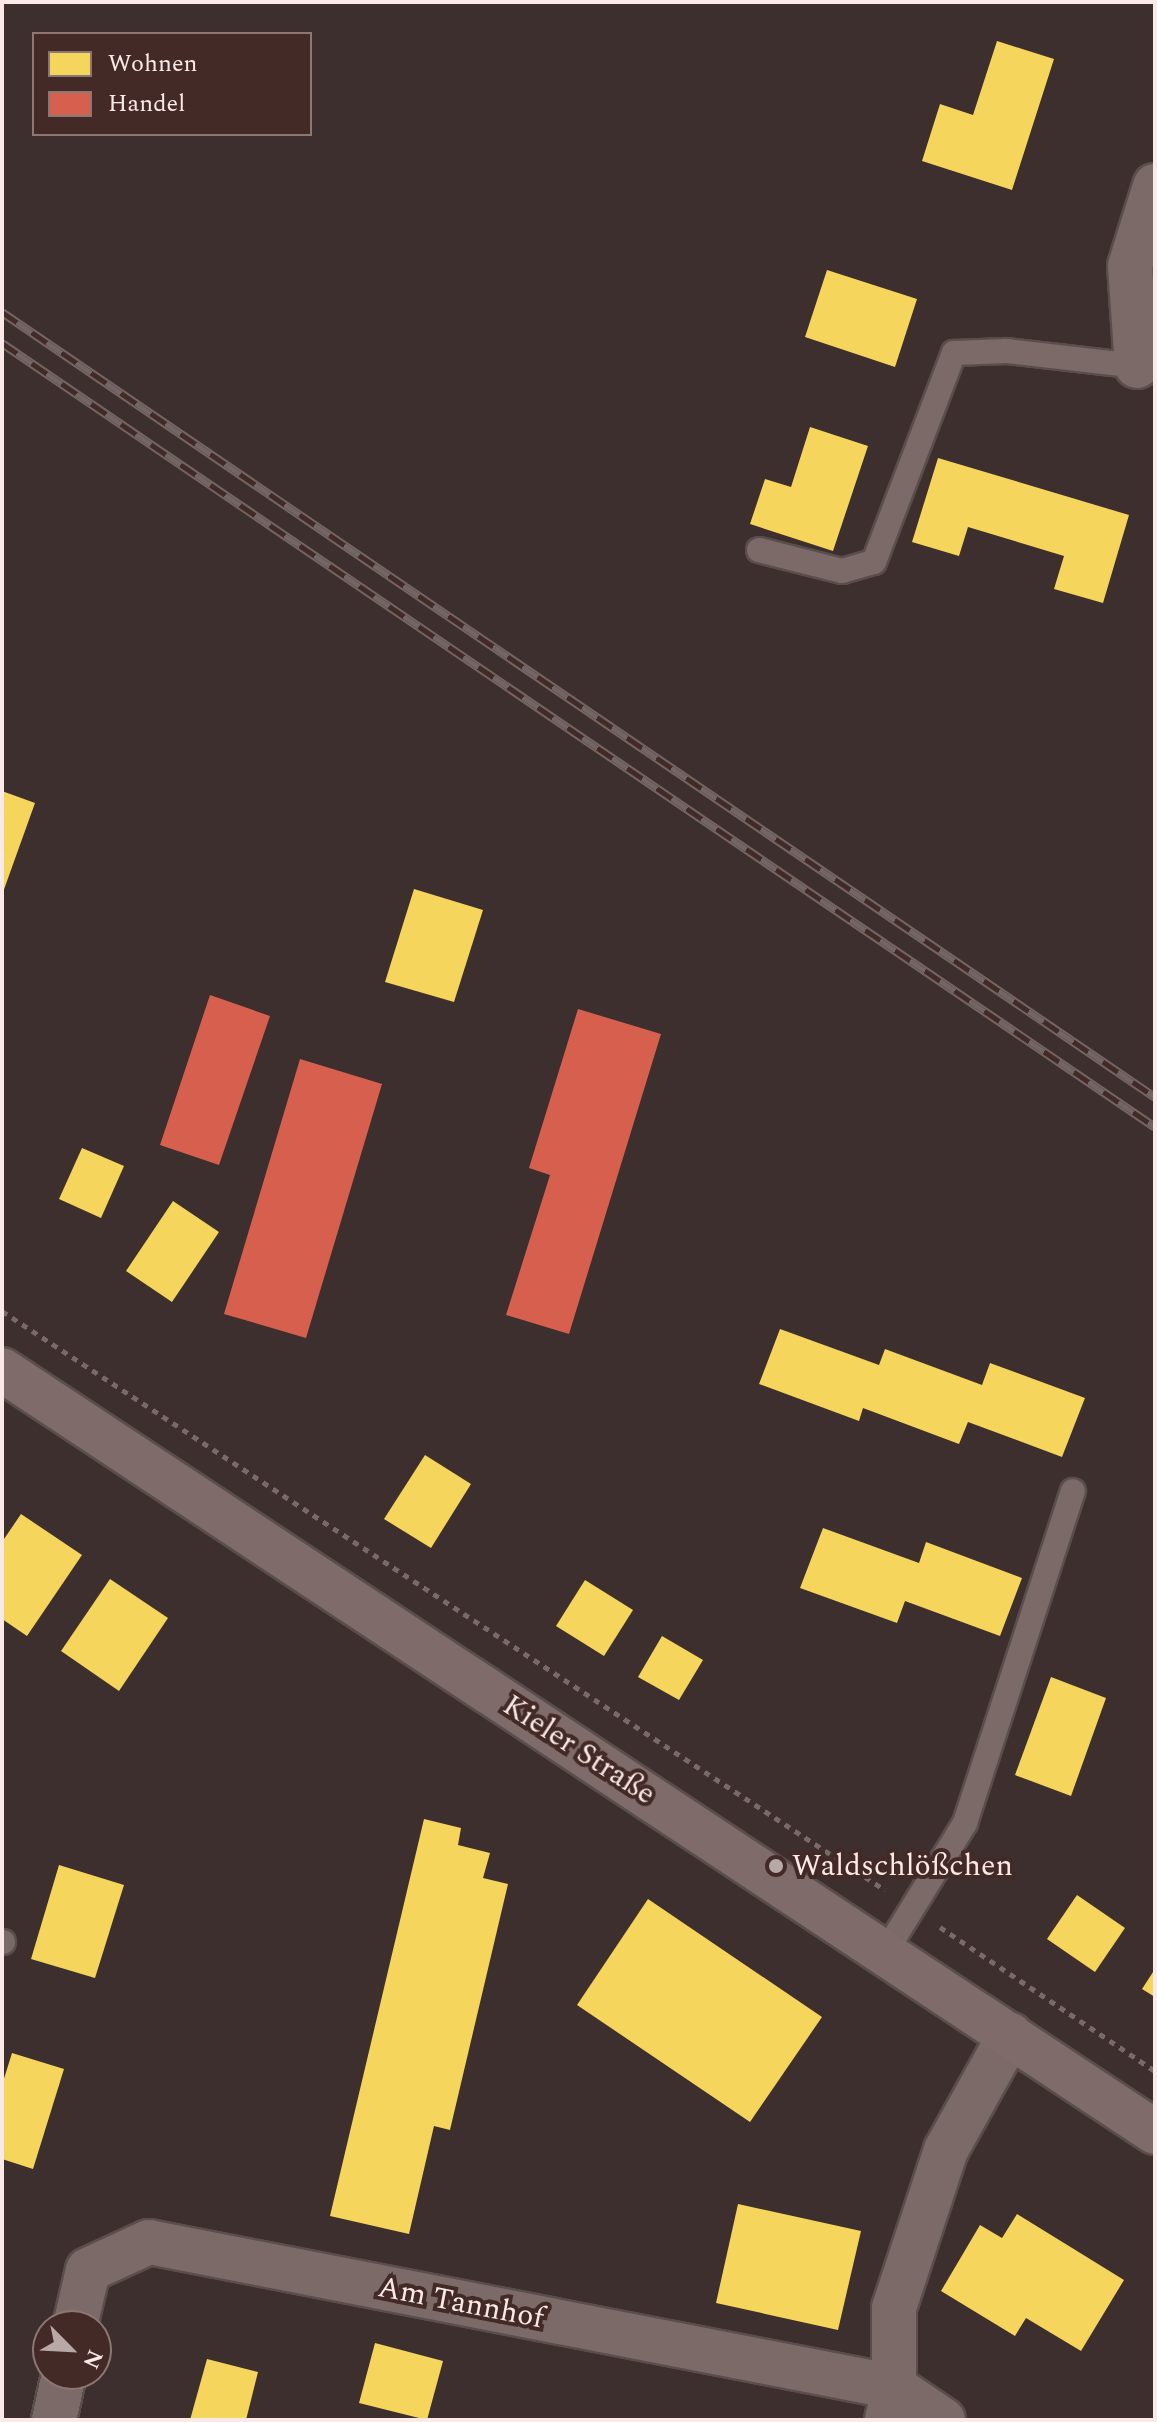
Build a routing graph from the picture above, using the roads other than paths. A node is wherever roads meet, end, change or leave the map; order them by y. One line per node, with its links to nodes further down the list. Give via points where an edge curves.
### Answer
1 (1155, 186): 2 (street, via 1130,266)
2 (1137, 366): 3 (lane, via 1007,351 954,353 874,562 842,571)
3 (759, 550)
4 (2, 1370): 6 (main road, Kieler Straße)
5 (1073, 1491): 6 (lane, via 965,1823)
6 (886, 1951): 7 (main road, Kieler Straße)
7 (1010, 2035): 8 (main road, Kieler Straße); 11 (street, via 941,2164 894,2308)
8 (1155, 2132)
9 (79, 2310): 11 (street, Am Tannhof, via 88,2270 149,2242)
10 (61, 2390): 12 (street)
11 (891, 2404): 13 (street)
12 (54, 2420)
13 (943, 2420)

